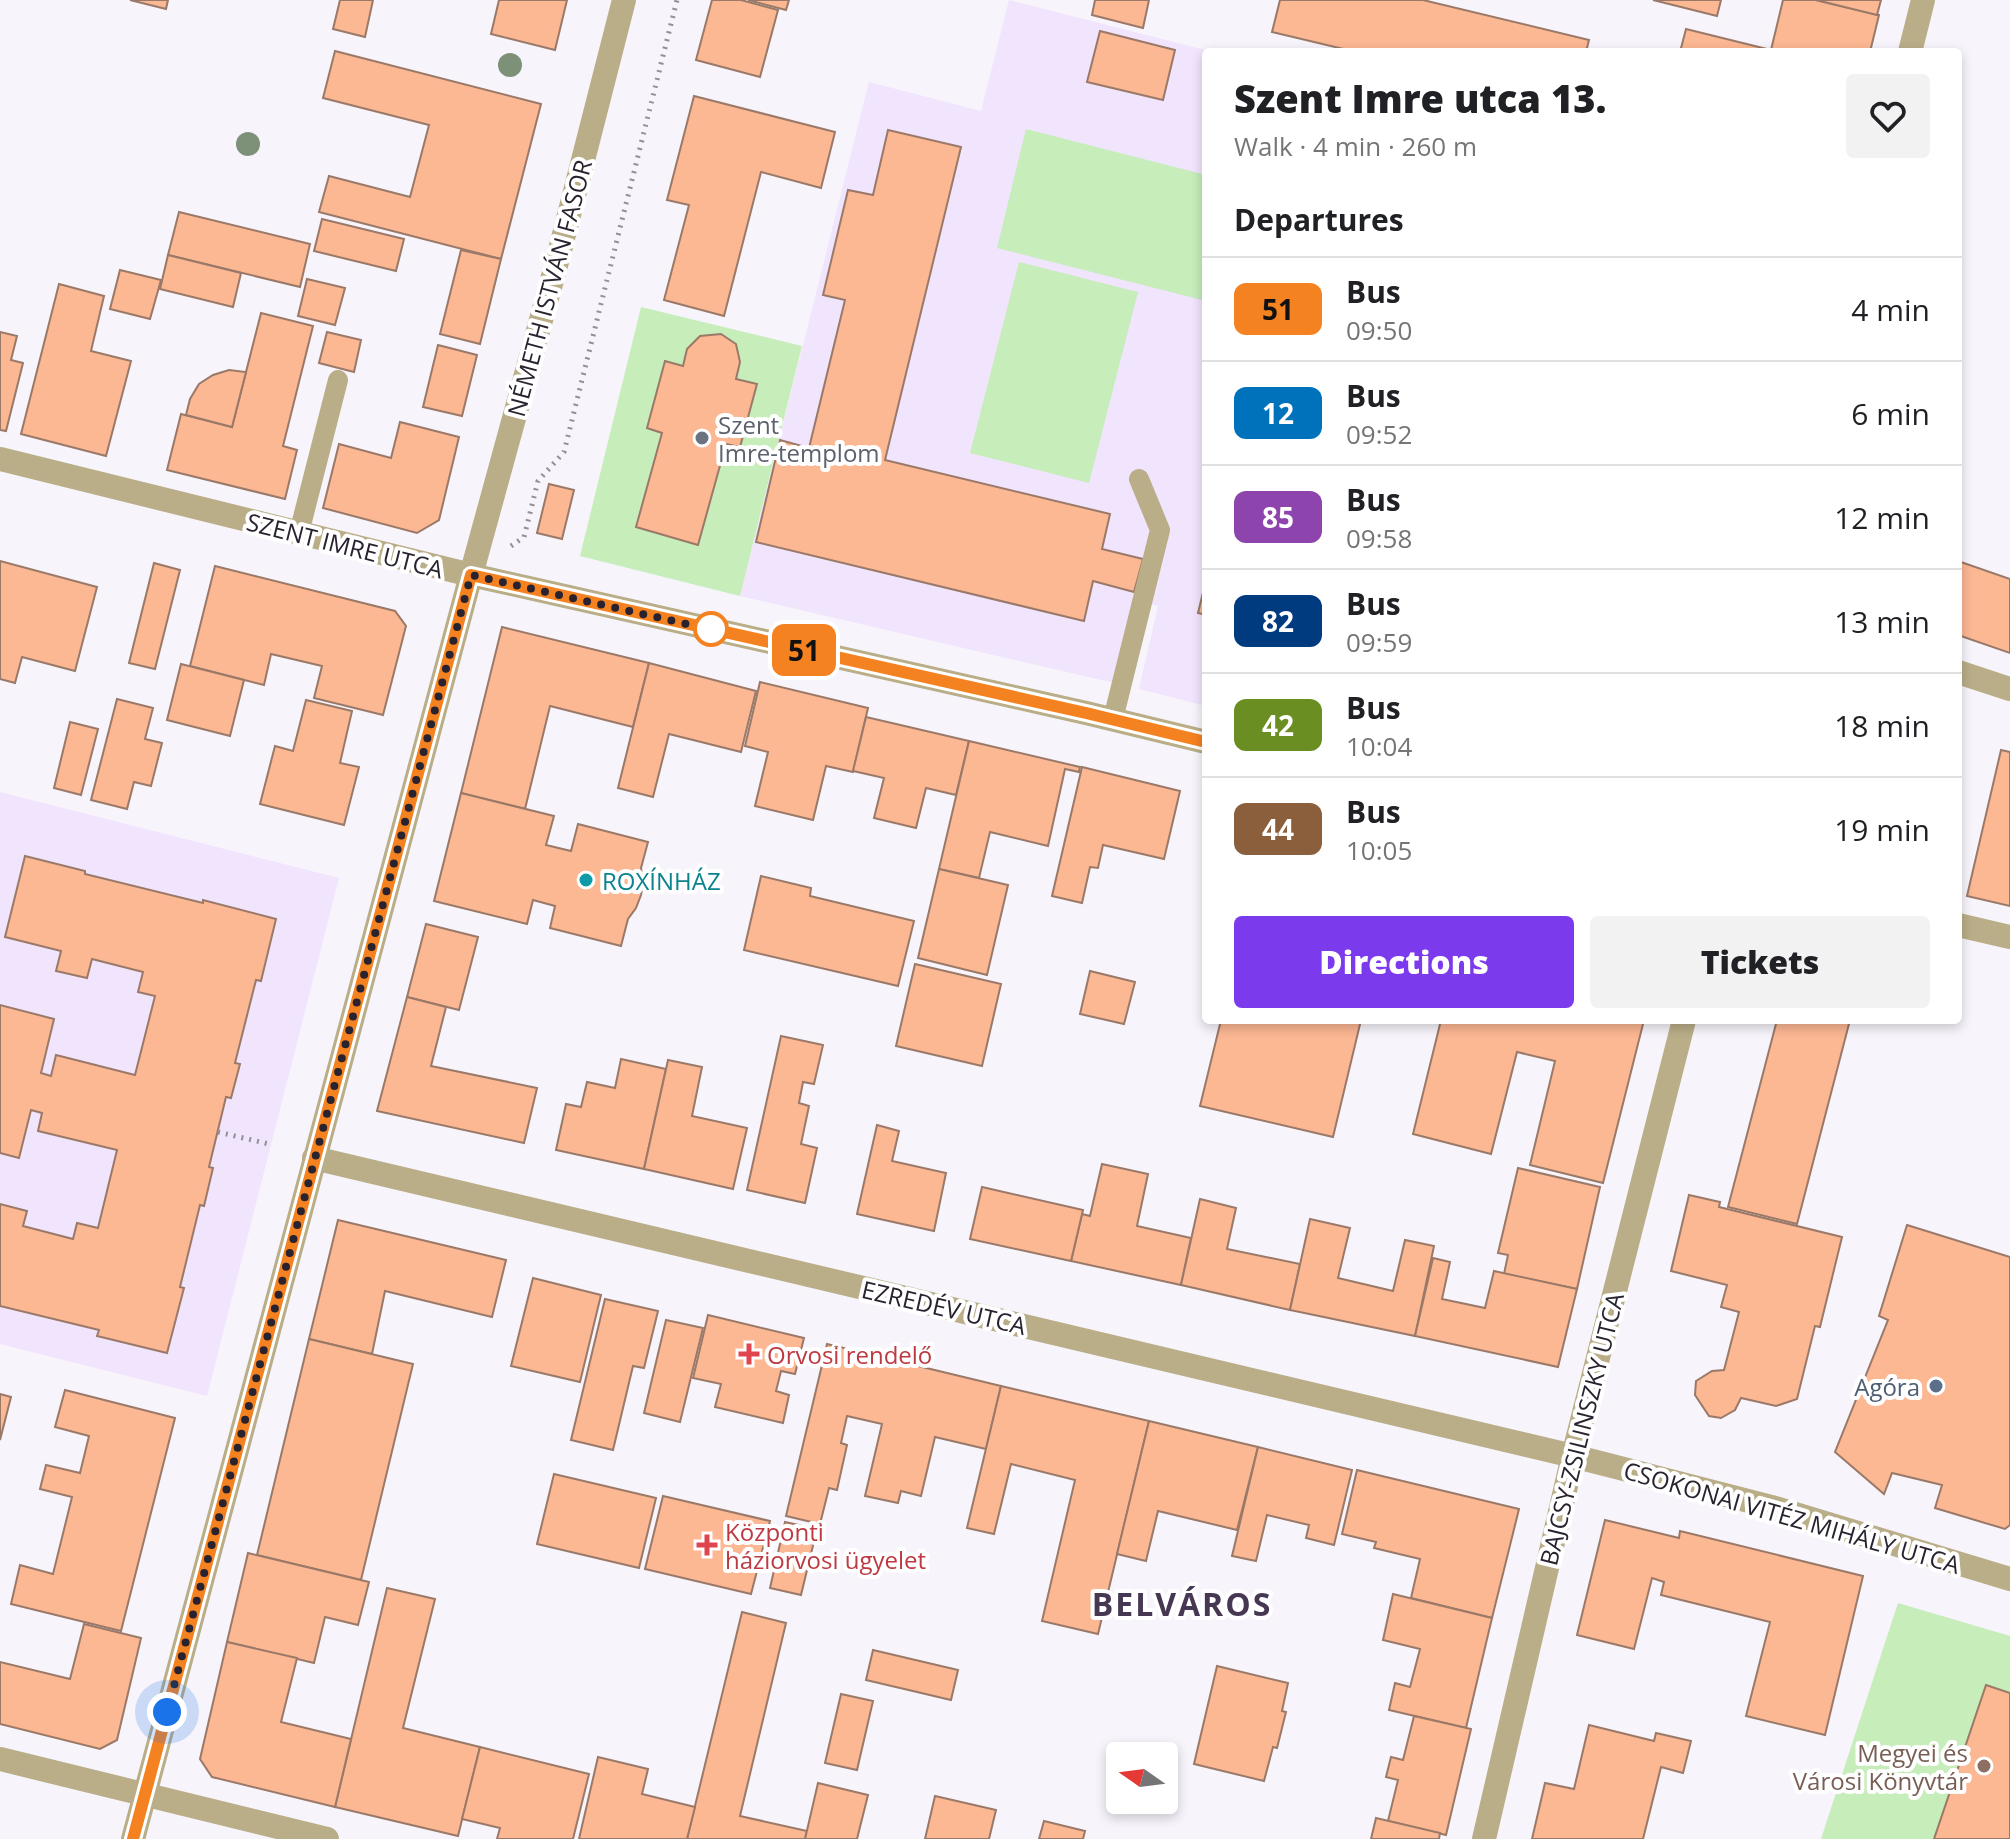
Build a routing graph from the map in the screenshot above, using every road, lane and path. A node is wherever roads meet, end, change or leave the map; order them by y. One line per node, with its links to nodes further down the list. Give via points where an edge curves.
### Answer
1 (624, 0): 9 (street, NÉMETH ISTVÁN FASOR)
2 (677, 0): 9 (path, via 564,452 538,481 524,537)
3 (1923, 0): 4 (street)
4 (1911, 48)
5 (338, 380): 8 (lane)
6 (0, 459): 8 (street, SZENT IMRE UTCA)
7 (1139, 479): 12 (lane, via 1160,530)
8 (299, 533): 9 (street, SZENT IMRE UTCA)
9 (471, 575): 12 (street, SZENT IMRE UTCA); 19 (street, NÉMETH ISTVÁN FASOR)
10 (1962, 673): 11 (street)
11 (2010, 689)
12 (1113, 719): 13 (street, SZENT IMRE UTCA)
13 (1202, 741)
14 (1962, 926): 15 (street)
15 (2010, 937)
16 (1683, 1024): 20 (street, BAJCSY-ZSILINSZKY UTCA)
17 (218, 1132): 18 (path)
18 (269, 1144)
19 (314, 1158): 20 (street, EZREDÉV UTCA); 23 (street, NÉMETH ISTVÁN FASOR)
20 (1573, 1456): 21 (street, CSOKONAI VITÉZ MIHÁLY UTCA, via 1772,1507); 26 (street, BAJCSY-ZSILINSZKY UTCA)
21 (2010, 1579)
22 (0, 1759): 23 (street)
23 (145, 1795): 24 (street, NÉMETH ISTVÁN FASOR); 25 (street)
24 (133, 1839)
25 (327, 1839)
26 (1484, 1839)

